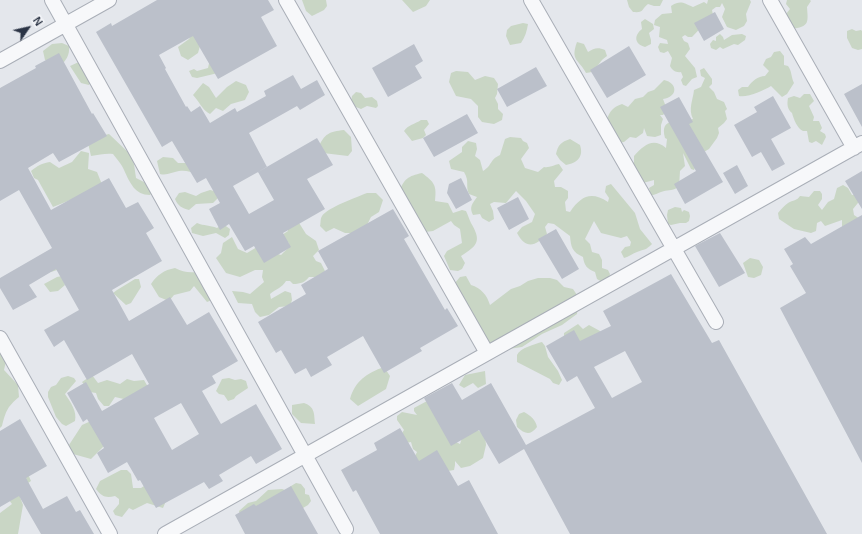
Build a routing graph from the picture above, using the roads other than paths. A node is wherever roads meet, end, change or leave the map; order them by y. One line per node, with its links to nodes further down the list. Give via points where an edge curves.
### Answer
1 (52, 0): 6 (street)
2 (108, 0): 6 (street)
3 (286, 0): 12 (street)
4 (531, 0): 9 (street)
5 (770, 0): 8 (street)
6 (65, 24): 7 (street); 13 (street)
7 (0, 61)
8 (858, 145): 9 (street)
9 (673, 248): 10 (street); 12 (street)
10 (716, 322)
11 (0, 338): 15 (street)
12 (487, 353): 13 (street)
13 (305, 455): 14 (street); 16 (street)
14 (346, 529)
15 (110, 534)
16 (165, 534)

